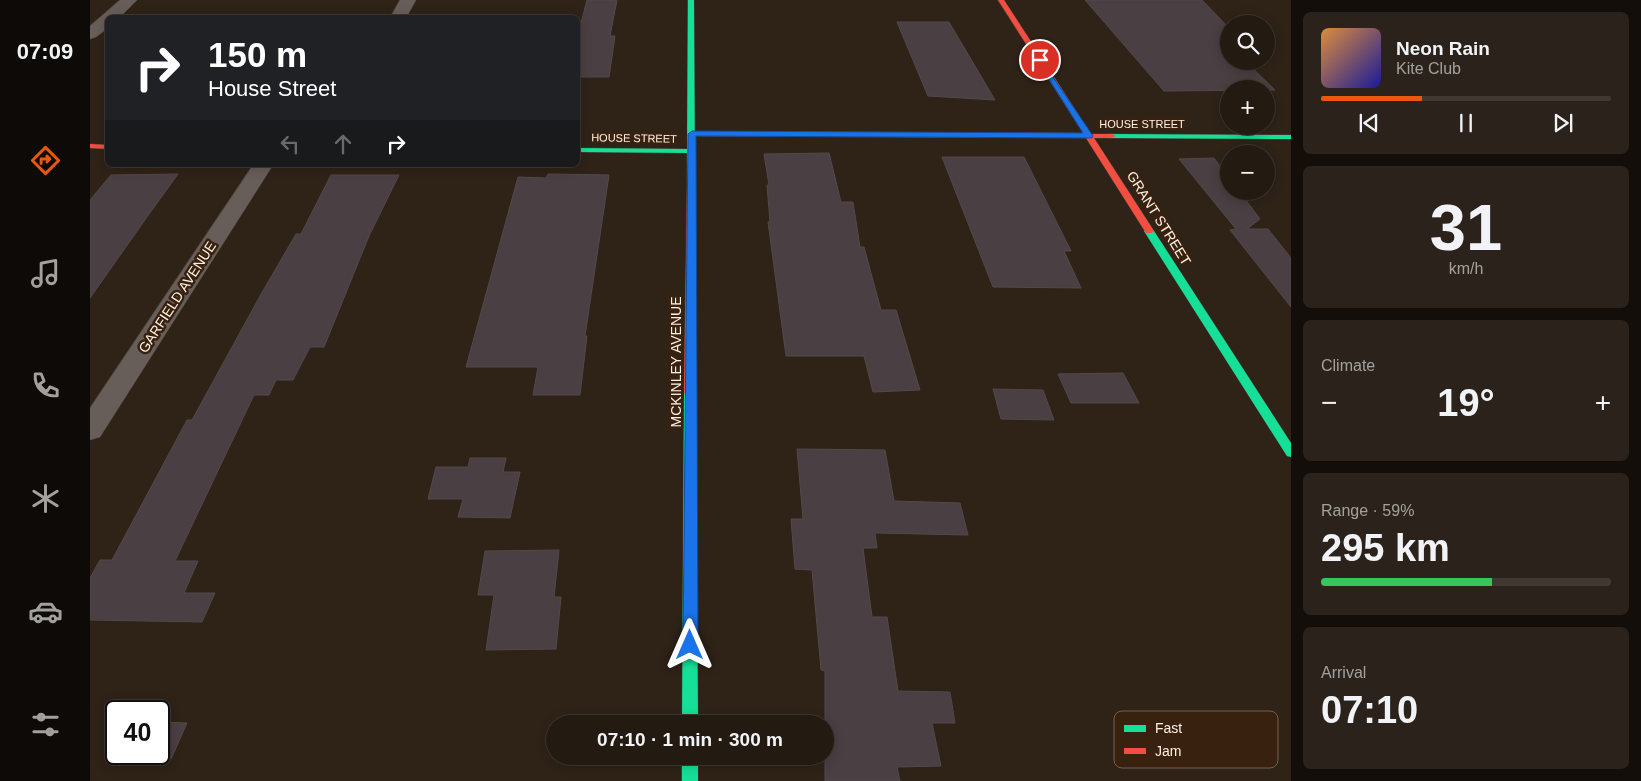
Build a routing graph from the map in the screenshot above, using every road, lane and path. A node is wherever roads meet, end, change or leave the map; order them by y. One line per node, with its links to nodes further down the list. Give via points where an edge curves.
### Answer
1 (129, 0): 5 (street)
2 (408, 0): 6 (street)
3 (691, 0): 9 (street, MCKINLEY AVENUE)
4 (1001, 0): 10 (street, GRANT STREET)
5 (112, 15)
6 (400, 15)
7 (105, 21): 8 (street)
8 (90, 34)
9 (692, 134): 10 (street, HOUSE STREET); 15 (street, MCKINLEY AVENUE)
10 (1089, 136): 11 (street, HOUSE STREET); 18 (street, GRANT STREET)
11 (1291, 137)
12 (90, 146): 13 (street)
13 (105, 146)
14 (580, 150): 15 (street, HOUSE STREET)
15 (691, 151): 19 (street, MCKINLEY AVENUE)
16 (262, 167): 17 (street, GARFIELD AVENUE)
17 (90, 430)
18 (1291, 453)
19 (690, 715)
20 (690, 765): 21 (street)
21 (690, 781)

